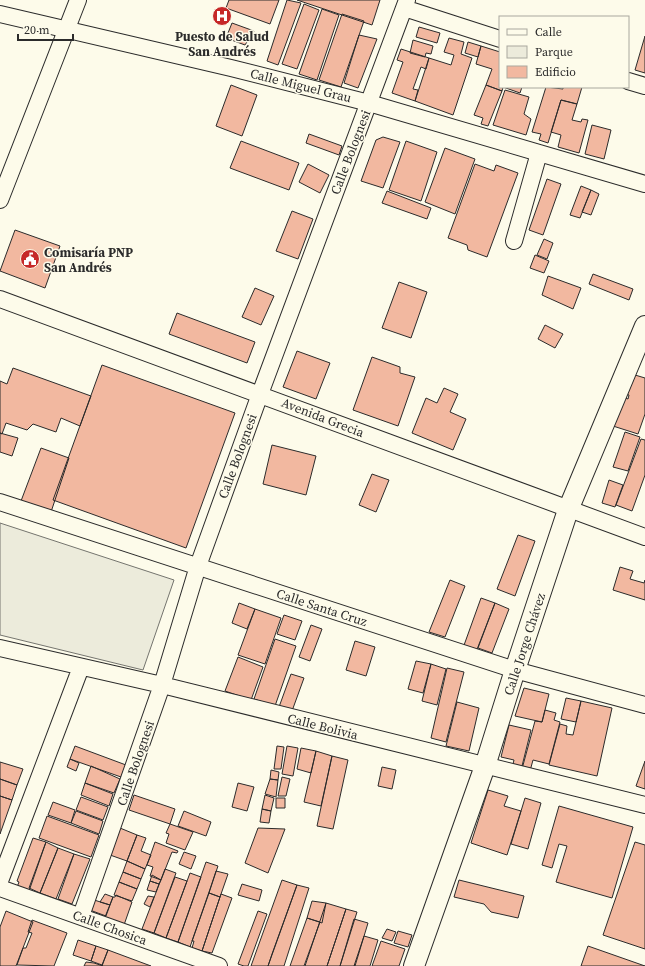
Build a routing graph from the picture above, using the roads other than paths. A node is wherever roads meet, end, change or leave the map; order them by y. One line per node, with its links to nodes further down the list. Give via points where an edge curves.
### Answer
1 (78, 0): 4 (street)
2 (405, 4): 5 (street); 8 (street, Calle Bolognesi)
3 (0, 14): 4 (street, Calle Miguel Grau)
4 (67, 30): 8 (street, Calle Miguel Grau); 11 (street)
5 (499, 39)
6 (629, 81): 7 (street)
7 (645, 86)
8 (369, 102): 9 (street, Calle Miguel Grau); 16 (street, Calle Bolognesi)
9 (539, 153): 10 (street, Calle Miguel Grau); 12 (street)
10 (645, 184)
11 (0, 200)
12 (514, 241)
13 (0, 299): 16 (street, Avenida Grecia)
14 (645, 326): 15 (street, Calle Jorge Chávez)
15 (640, 357): 18 (street, Calle Jorge Chávez)
16 (260, 394): 18 (street, Avenida Grecia); 20 (street, Calle Bolognesi)
17 (0, 502): 20 (street, Calle Santa Cruz)
18 (568, 510): 19 (street, Avenida Grecia); 23 (street, Calle Jorge Chávez)
19 (645, 537)
20 (198, 566): 23 (street, Calle Santa Cruz); 24 (street, Calle Bolognesi)
21 (0, 648): 22 (street, Calle Bolivia)
22 (80, 667): 24 (street, Calle Bolivia); 28 (street)
23 (515, 670): 25 (street, Calle Santa Cruz); 26 (street, Calle Jorge Chávez)
24 (162, 685): 26 (street, Calle Bolivia); 30 (street, Calle Bolognesi)
25 (645, 705)
26 (485, 766): 27 (street, Calle Bolivia); 32 (street, Calle Jorge Chávez)
27 (645, 805)
28 (0, 881)
29 (0, 888): 30 (street, Calle Chosica)
30 (81, 916): 31 (street, Calle Chosica)
31 (219, 966)
32 (414, 966)

